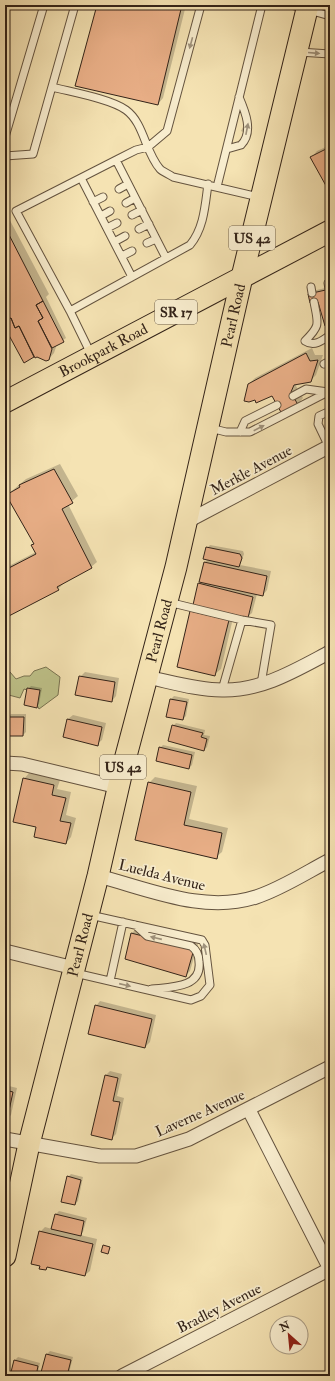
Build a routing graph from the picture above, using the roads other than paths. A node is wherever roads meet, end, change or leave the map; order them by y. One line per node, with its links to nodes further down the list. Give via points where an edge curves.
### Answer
1 (44, 5): 11 (lane)
2 (75, 5): 9 (lane)
3 (201, 5): 12 (lane, one-way to 12, via 167,131)
4 (262, 5): 10 (lane)
5 (302, 7): 6 (lane); 7 (main road, Pearl Road / US 42)
6 (330, 16)
7 (297, 52): 8 (lane, one-way to 8); 23 (main road, Pearl Road / US 42)
8 (330, 54)
9 (52, 87): 12 (lane, via 117,104 127,110); 14 (lane, via 33,154)
10 (239, 98): 13 (lane); 13 (lane, one-way to 10, via 241,145 246,135 247,119)
11 (5, 137)
12 (148, 147): 15 (lane); 18 (lane, via 161,169 173,177)
13 (227, 149): 19 (lane)
14 (5, 156)
15 (116, 160): 16 (lane); 17 (lane)
16 (81, 178): 24 (lane); 45 (lane, via 16,211)
17 (128, 184): 20 (lane); 22 (lane)
18 (208, 184): 19 (lane); 41 (lane, via 202,223 197,237 190,245)
19 (217, 186): 23 (lane)
20 (119, 189)
21 (104, 197): 24 (lane)
22 (135, 198): 25 (lane); 26 (lane)
23 (262, 198): 43 (main road, Pearl Road / US 42)
24 (94, 202): 29 (lane)
25 (126, 203)
26 (142, 210): 28 (lane); 31 (lane)
27 (110, 211): 29 (lane)
28 (132, 215)
29 (101, 216): 32 (lane)
30 (117, 223): 32 (lane)
31 (149, 224): 33 (lane); 36 (lane)
32 (107, 228): 37 (lane)
33 (139, 229)
34 (330, 232): 43 (main road, Brookpark Road / SR 17)
35 (125, 236): 37 (lane)
36 (156, 239): 38 (lane); 41 (lane)
37 (114, 242): 40 (lane)
38 (147, 243)
39 (132, 251): 40 (lane)
40 (122, 256): 42 (lane)
41 (166, 258): 42 (lane)
42 (132, 277): 45 (lane)
43 (242, 277): 47 (main road, Brookpark Road / SR 17); 53 (main road, Pearl Road / US 42)
44 (314, 302): 46 (lane, via 318,325 305,341 316,344)
45 (70, 311): 47 (lane)
46 (330, 335)
47 (92, 356): 50 (main road, Brookpark Road / SR 17)
48 (329, 392): 49 (lane, via 306,389); 54 (lane, one-way to 48, via 250,432)
49 (293, 396)
50 (5, 402)
51 (277, 405): 54 (lane, via 245,421)
52 (330, 411): 55 (lane, via 318,416 318,424)
53 (208, 428): 54 (lane); 56 (main road, Pearl Road / US 42)
54 (240, 432)
55 (330, 446): 56 (street, Merkle Avenue)
56 (186, 522): 57 (main road, Pearl Road / US 42)
57 (167, 602): 58 (lane); 60 (main road, Pearl Road / US 42)
58 (242, 620): 61 (lane, via 271,625); 62 (lane)
59 (330, 652): 61 (street, via 288,674)
60 (147, 676): 62 (street, via 205,689); 64 (main road, Pearl Road / US 42)
61 (261, 684): 62 (street)
62 (222, 690)
63 (5, 763): 64 (street, via 22,764)
64 (118, 787): 66 (main road, Pearl Road / US 42)
65 (330, 860): 66 (street, Luelda Avenue, via 261,895 222,903 188,900)
66 (98, 876): 67 (main road, Pearl Road / US 42)
67 (88, 915): 68 (lane); 71 (main road, Pearl Road / US 42)
68 (122, 922): 69 (lane); 72 (lane)
69 (134, 924): 73 (lane, one-way to 69, via 192,982 200,968 199,956 196,949 191,946 147,936); 73 (lane, one-way to 69, via 191,1000 201,996 210,986 205,945 202,940 196,938)
70 (5, 951): 71 (street)
71 (74, 971): 72 (lane); 77 (main road, Pearl Road / US 42)
72 (110, 981): 73 (lane, one-way to 73)
73 (148, 990)
74 (330, 1067): 75 (street, Laverne Avenue)
75 (249, 1110): 77 (street, Laverne Avenue, via 190,1139 136,1156 100,1156); 79 (street)
76 (5, 1139): 77 (street, Laverne Avenue)
77 (29, 1144): 78 (main road, Pearl Road / US 42)
78 (5, 1256)
79 (330, 1269): 80 (street, Bradley Avenue)
80 (122, 1376)

